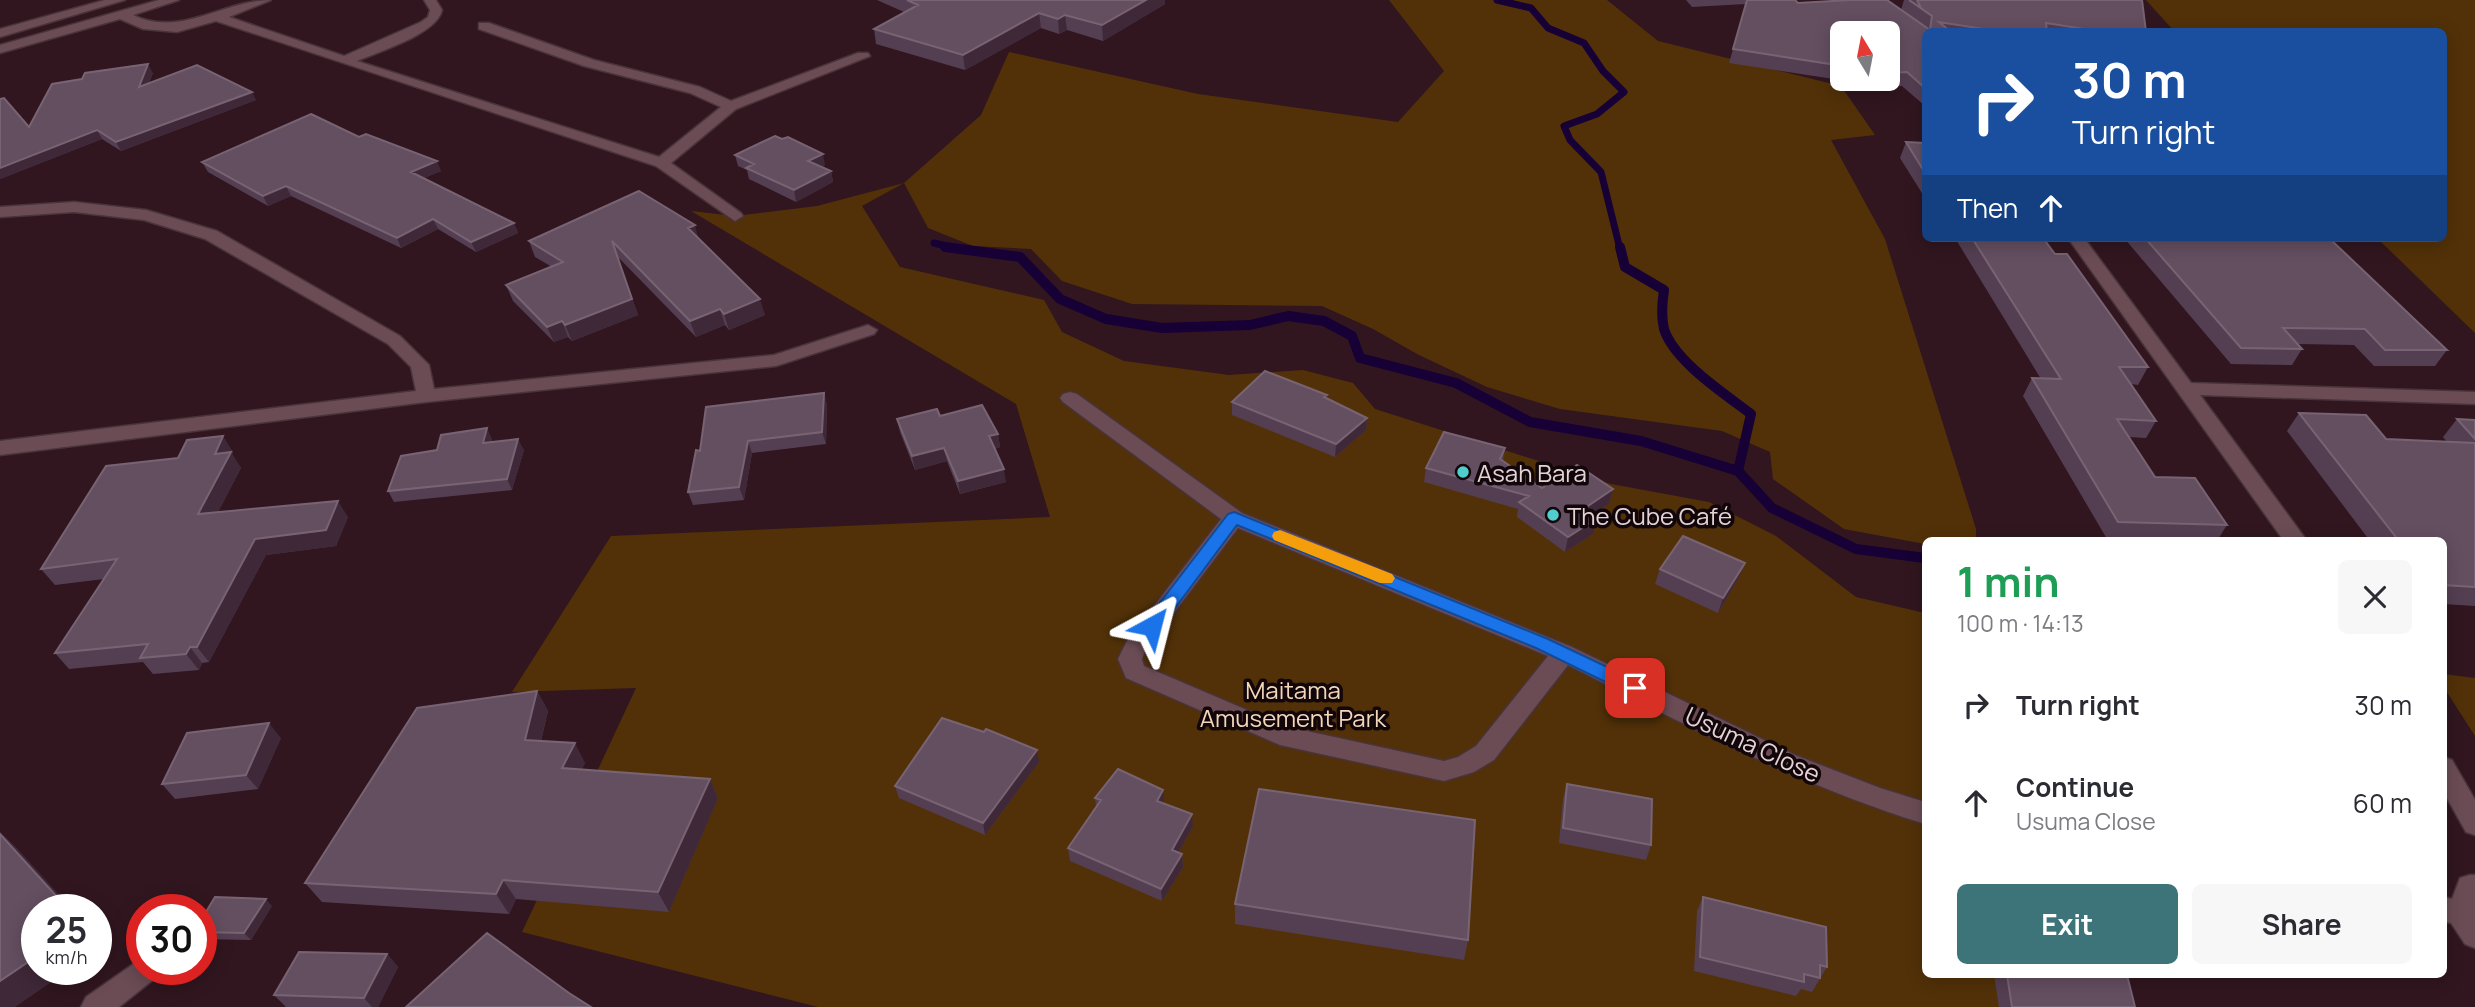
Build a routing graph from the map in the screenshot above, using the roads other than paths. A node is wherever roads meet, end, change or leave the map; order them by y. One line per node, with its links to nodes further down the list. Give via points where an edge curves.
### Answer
1 (118, 0): 8 (street)
2 (173, 0): 5 (street)
3 (265, 0): 6 (street)
4 (430, 0): 11 (street, via 436,10 426,25)
5 (122, 15): 6 (street, via 143,25 177,28); 9 (street)
6 (217, 17): 11 (street)
7 (484, 26): 12 (street, via 589,63 695,90)
8 (0, 33)
9 (0, 49)
10 (863, 56): 12 (street)
11 (345, 61): 13 (street)
12 (731, 106): 13 (street)
13 (661, 163): 15 (street)
14 (0, 212): 19 (street, via 74,206 146,215 211,235 394,340 420,365)
15 (735, 216)
16 (2079, 242): 18 (street)
17 (868, 330): 19 (street, via 776,360)
18 (2186, 389): 21 (street); 24 (street)
19 (426, 396): 22 (street)
20 (1070, 398): 23 (street, Usuma Close)
21 (2475, 398)
22 (0, 448)
23 (1234, 517): 25 (street, Usuma Close); 25 (street, via 1135,647 1130,659 1133,672 1280,735 1444,771 1485,752)
24 (2293, 537)
25 (1564, 653): 27 (street, Usuma Close, via 1752,746 1870,798)
26 (2447, 774): 28 (street)
27 (1922, 812)
28 (2475, 824)
29 (2475, 887): 30 (street, via 2470,887)
30 (2459, 919)
31 (126, 984): 32 (street)
32 (96, 1007)

